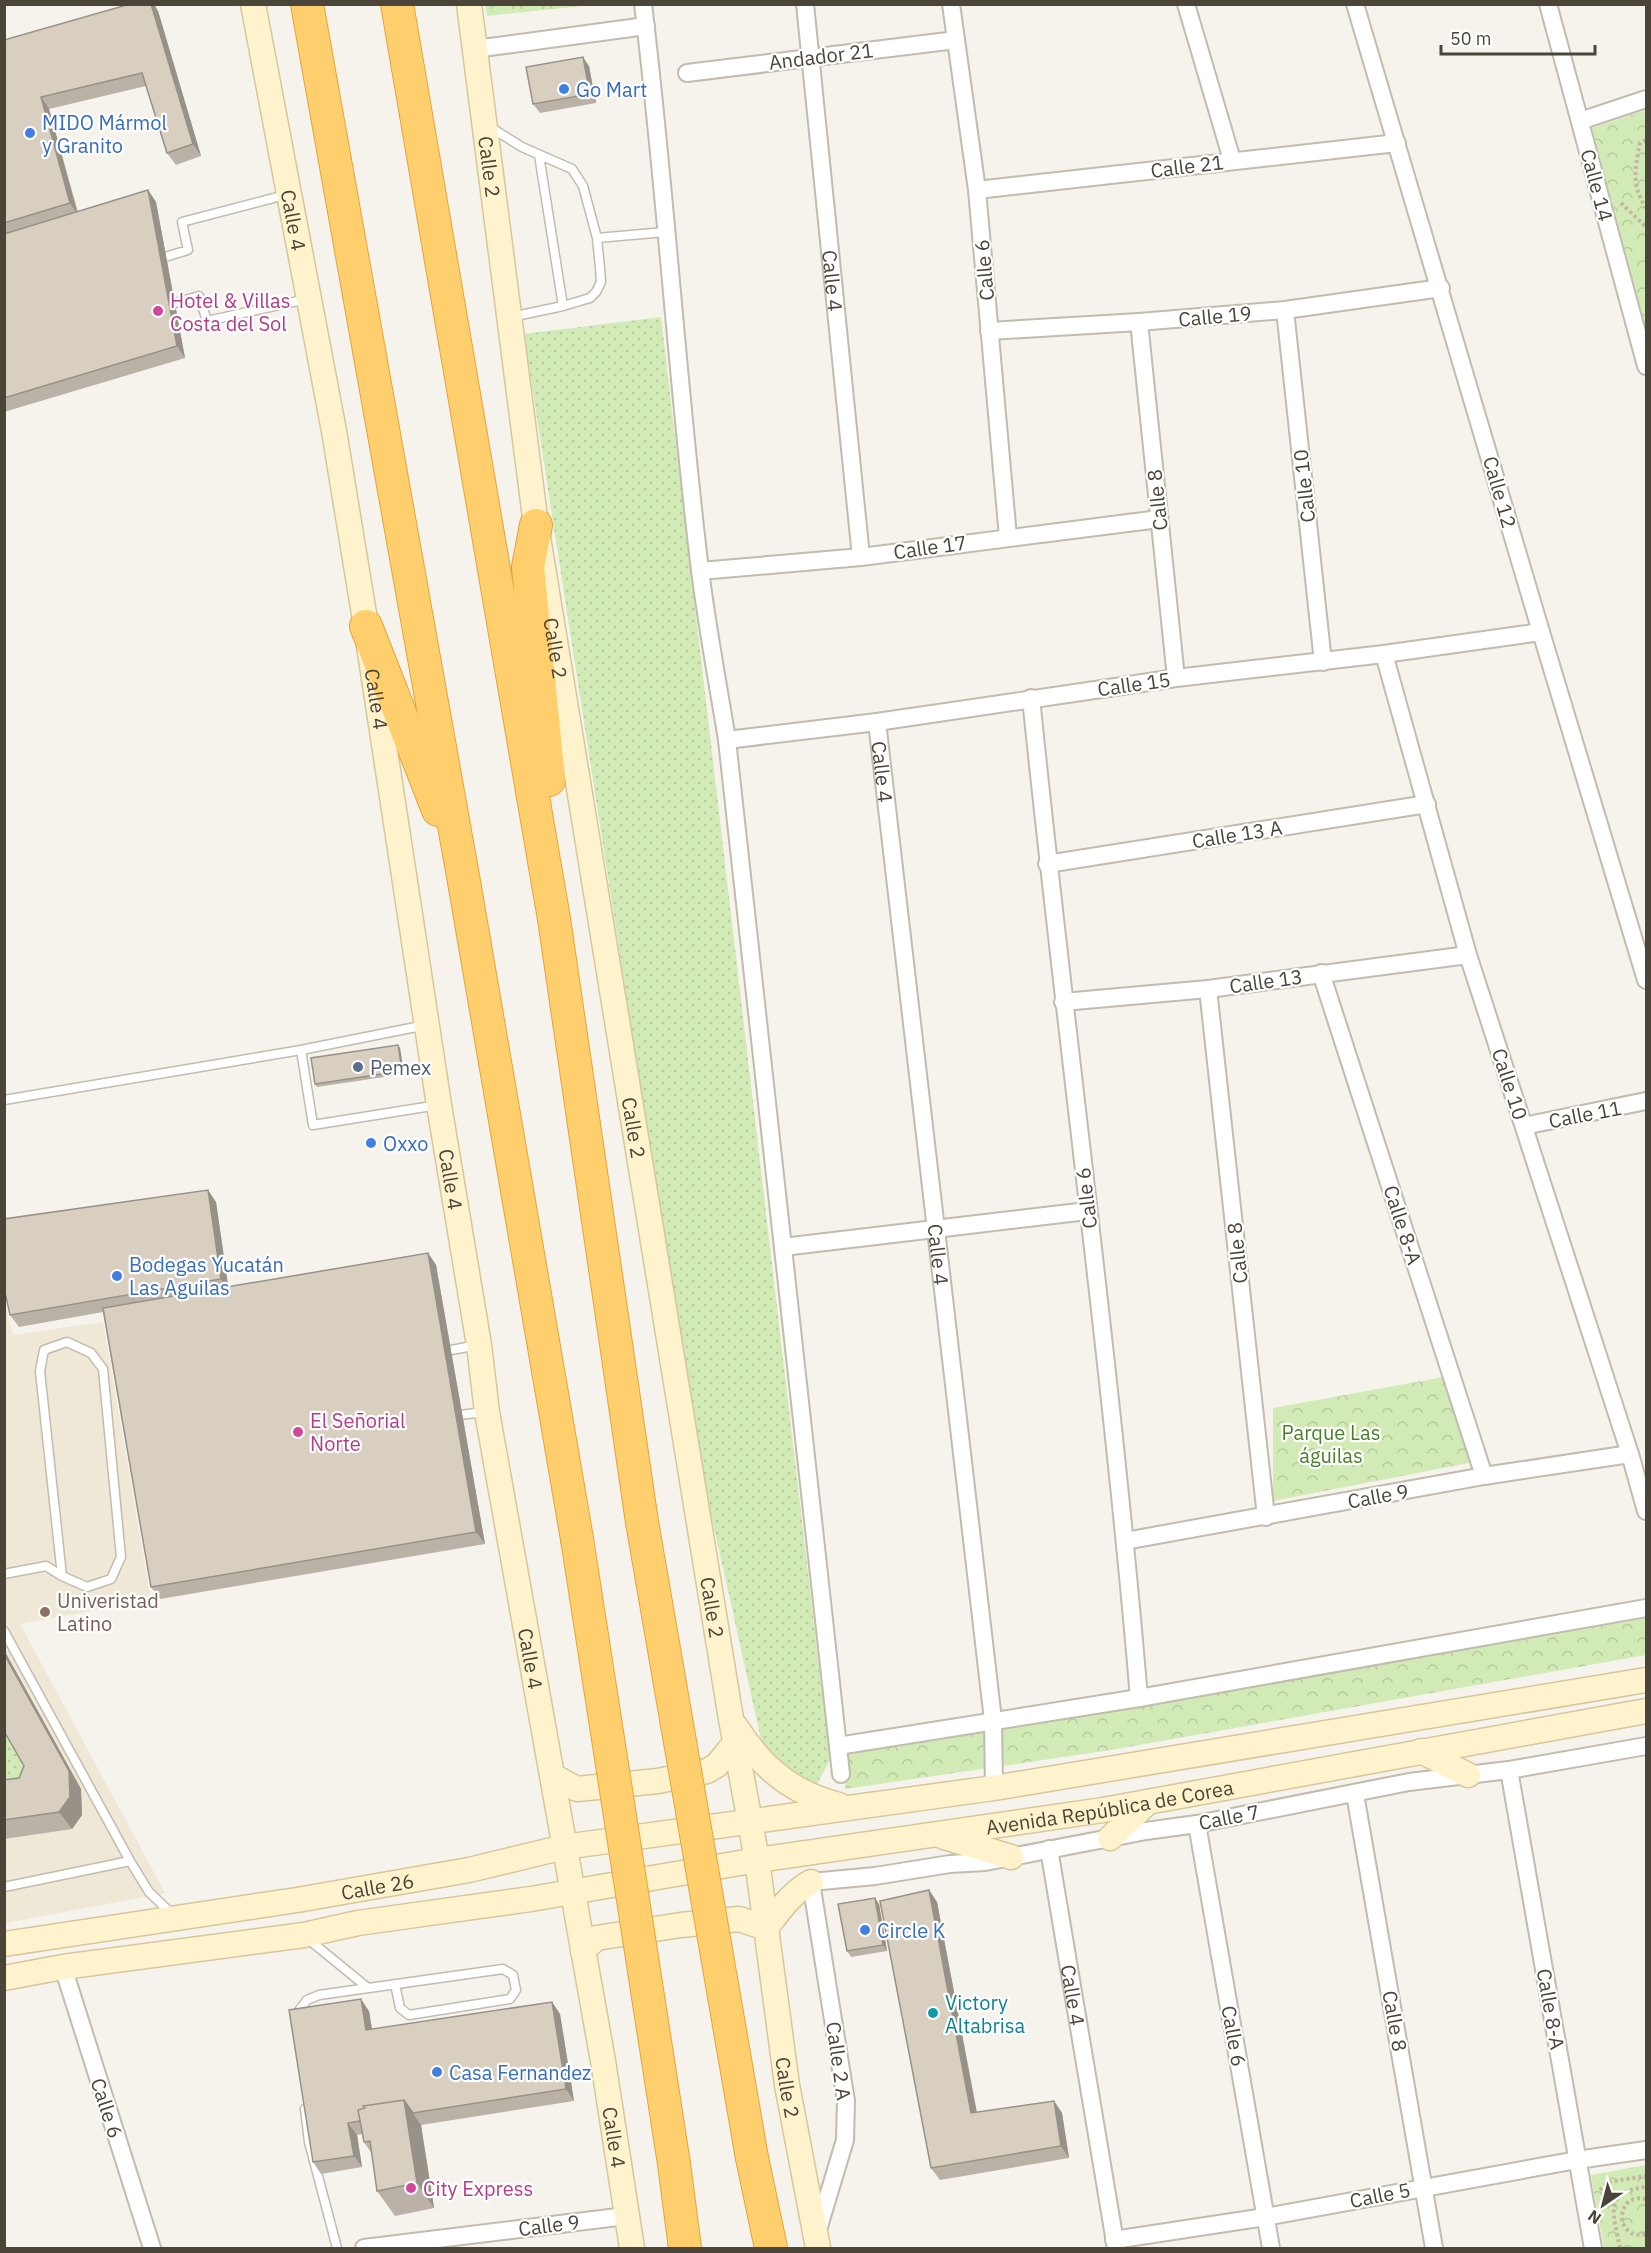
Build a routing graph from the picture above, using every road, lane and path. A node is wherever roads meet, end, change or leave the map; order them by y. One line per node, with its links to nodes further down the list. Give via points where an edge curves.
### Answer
1 (253, 4): 24 (main road, Calle 4)
2 (307, 4): 55 (highway)
3 (397, 4): 56 (highway)
4 (469, 4): 13 (main road, Calle 2)
5 (643, 4): 11 (street)
6 (805, 4): 14 (street, Calle 4)
7 (951, 4): 12 (street, Calle 6)
8 (1186, 4): 22 (street)
9 (1355, 4): 20 (street, Calle 12)
10 (1548, 4): 17 (street, Calle 14)
11 (646, 26): 13 (street); 28 (street)
12 (956, 40): 14 (street, Andador 21); 23 (street, Calle 6)
13 (475, 49): 18 (main road, Calle 2)
14 (810, 57): 15 (street, Andador 21); 43 (street, Calle 4)
15 (687, 73)
16 (1647, 99): 17 (street)
17 (1580, 121): 39 (street, Calle 14)
18 (485, 124): 21 (lane); 36 (main road, Calle 2)
19 (1647, 140): 26 (path, via 1640,143 1634,175 1639,197)
20 (1397, 143): 22 (street, Calle 21); 31 (street, Calle 12)
21 (539, 155): 29 (lane, via 572,169 583,186); 33 (lane)
22 (1232, 160): 23 (street, Calle 21)
23 (977, 190): 38 (street, Calle 6)
24 (289, 194): 30 (lane, via 182,222 188,250); 32 (main road, Calle 4)
25 (1617, 200): 27 (path)
26 (1647, 208)
27 (1647, 227)
28 (666, 232): 29 (lane); 44 (street)
29 (597, 238): 33 (lane, via 601,282 597,292)
30 (145, 262)
31 (1441, 288): 35 (street, Calle 19); 46 (street, Calle 12)
32 (309, 298): 34 (lane, via 207,321 199,296); 45 (main road, Calle 4)
33 (564, 306): 36 (lane)
34 (156, 309)
35 (1285, 310): 37 (street, Calle 19); 48 (street, Calle 10)
36 (510, 317): 41 (main road, Calle 2)
37 (1139, 322): 38 (street, Calle 19); 40 (street, Calle 8)
38 (989, 332): 42 (street, Calle 6)
39 (1647, 366)
40 (1159, 519): 42 (street, Calle 17); 49 (street, Calle 8)
41 (536, 525): 56 (highway, via 528,567 551,796); 87 (main road, Calle 2)
42 (1008, 537): 43 (street, Calle 17)
43 (861, 556): 44 (street, Calle 17)
44 (700, 571): 52 (street)
45 (366, 626): 55 (highway); 62 (main road, Calle 4)
46 (1541, 632): 47 (street, Calle 15); 59 (street, Calle 12)
47 (1384, 654): 48 (street, Calle 15); 53 (street, Calle 10)
48 (1323, 662): 49 (street, Calle 15)
49 (1176, 678): 50 (street, Calle 15)
50 (1030, 698): 51 (street, Calle 15); 54 (street, Calle 6)
51 (877, 722): 52 (street, Calle 15); 69 (street, Calle 4)
52 (727, 740): 70 (street)
53 (1427, 804): 54 (street, Calle 13 A); 57 (street, Calle 10)
54 (1047, 864): 61 (street, Calle 6)
55 (463, 876): 140 (highway, bridge, via 577,1539)
56 (554, 919): 141 (highway, bridge, via 642,1522)
57 (1468, 955): 58 (street, Calle 13); 67 (street, Calle 10)
58 (1321, 973): 60 (street, Calle 13); 76 (street, Calle 8-A)
59 (1647, 980)
60 (1208, 989): 61 (street, Calle 13); 78 (street, Calle 8)
61 (1063, 1002): 68 (street, Calle 6)
62 (426, 1025): 63 (lane); 66 (main road, Calle 4)
63 (301, 1050): 64 (lane); 66 (lane, via 313,1125)
64 (4, 1100)
65 (1647, 1101): 67 (street, Calle 11)
66 (439, 1105): 71 (main road, Calle 4)
67 (1524, 1126): 75 (street, Calle 10)
68 (1087, 1211): 69 (street); 79 (street, Calle 6)
69 (936, 1227): 70 (street); 88 (street, Calle 4)
70 (783, 1247): 90 (street)
71 (479, 1345): 72 (lane, via 446,1351); 73 (main road, Calle 4)
72 (437, 1364)
73 (487, 1412): 74 (lane); 96 (main road, Calle 4)
74 (444, 1417)
75 (1630, 1454): 76 (street, Calle 9); 77 (street, Calle 10)
76 (1484, 1476): 78 (street, Calle 9)
77 (1647, 1511)
78 (1266, 1517): 79 (street, Calle 9)
79 (1125, 1541): 85 (street, Calle 6)
80 (4, 1574): 81 (lane, via 46,1566)
81 (62, 1576): 81 (lane, via 87,1587 111,1579 121,1557 103,1369 92,1353 67,1342 44,1350 40,1371)
82 (1647, 1608): 85 (street)
83 (4, 1631): 109 (lane)
84 (1647, 1680): 97 (main road, Avenida República de Corea)
85 (1138, 1698): 88 (street)
86 (1647, 1712): 92 (main road, Avenida República de Corea)
87 (731, 1719): 89 (main road, Calle 2); 100 (main road, via 770,1771 816,1799)
88 (993, 1720): 90 (street); 97 (street, Calle 4)
89 (735, 1743): 96 (main road, via 707,1771 658,1781 577,1789); 101 (main road, Calle 2)
90 (838, 1746): 94 (street)
91 (1647, 1746): 93 (street, Calle 7)
92 (1421, 1751): 95 (main road); 99 (main road, Avenida República de Corea)
93 (1509, 1770): 95 (street, Calle 7); 125 (street, Calle 8-A)
94 (841, 1774)
95 (1468, 1775): 98 (street, Calle 7)
96 (553, 1776): 105 (main road, Calle 4)
97 (994, 1788): 100 (main road, Avenida República de Corea)
98 (1354, 1794): 102 (street, Calle 7); 127 (street, Calle 8)
99 (1148, 1802): 103 (main road, Avenida República de Corea); 104 (main road)
100 (850, 1808): 101 (main road, Avenida República de Corea)
101 (750, 1821): 105 (main road, Calle 26); 108 (main road, Calle 2)
102 (1197, 1824): 104 (street, Calle 7); 132 (street, Calle 6)
103 (936, 1834): 107 (main road); 108 (main road, Avenida República de Corea)
104 (1110, 1838): 106 (street, Calle 7)
105 (564, 1847): 112 (main road, Calle 4); 113 (main road, Calle 26, via 469,1870)
106 (1049, 1849): 107 (street, Calle 7); 135 (street, Calle 4)
107 (1011, 1857): 110 (street, Calle 7)
108 (757, 1860): 112 (main road, Avenida República de Corea); 114 (main road, Calle 2)
109 (130, 1861): 111 (lane); 113 (lane, via 149,1892)
110 (811, 1882): 114 (main road, via 798,1889); 134 (street, Calle 2 A, via 846,2101 845,2140)
111 (4, 1887)
112 (571, 1890): 115 (main road, Calle 26); 117 (main road, Calle 4)
113 (177, 1919): 116 (main road, Calle 26)
114 (766, 1928): 117 (main road, via 739,1919 681,1925 596,1938); 134 (main road, Calle 2, via 787,2085)
115 (304, 1935): 118 (main road, Calle 26); 121 (lane)
116 (4, 1944)
117 (583, 1951): 131 (main road, Calle 4)
118 (63, 1968): 119 (main road, Calle 26); 136 (street, Calle 6)
119 (4, 1978)
120 (395, 1984): 120 (lane, via 503,1969 513,1975 516,1990 510,1999 410,2015 400,2008); 121 (lane)
121 (368, 1988): 122 (lane, via 307,2000)
122 (293, 2022)
123 (303, 2099): 137 (lane, via 309,2142)
124 (1647, 2150): 125 (street, Calle 5)
125 (1577, 2160): 127 (street, Calle 5); 144 (street, Calle 8-A)
126 (1647, 2176): 129 (path, via 1608,2182 1600,2189)
127 (1424, 2186): 132 (street, Calle 5); 143 (street, Calle 8)
128 (1647, 2187): 145 (path, via 1625,2191 1616,2200 1613,2207)
129 (1599, 2197)
130 (1647, 2199): 133 (path, via 1628,2203 1622,2213 1631,2233)
131 (626, 2216): 138 (street, Calle 9); 139 (main road, Calle 4)
132 (1265, 2217): 135 (street, Calle 5); 142 (street, Calle 6)
133 (1647, 2234)
134 (817, 2243)
135 (1115, 2244)
136 (152, 2248)
137 (337, 2248)
138 (364, 2248)
139 (632, 2248)
140 (685, 2248)
141 (771, 2248)
142 (1271, 2248)
143 (1434, 2248)
144 (1593, 2248)
145 (1620, 2248)

